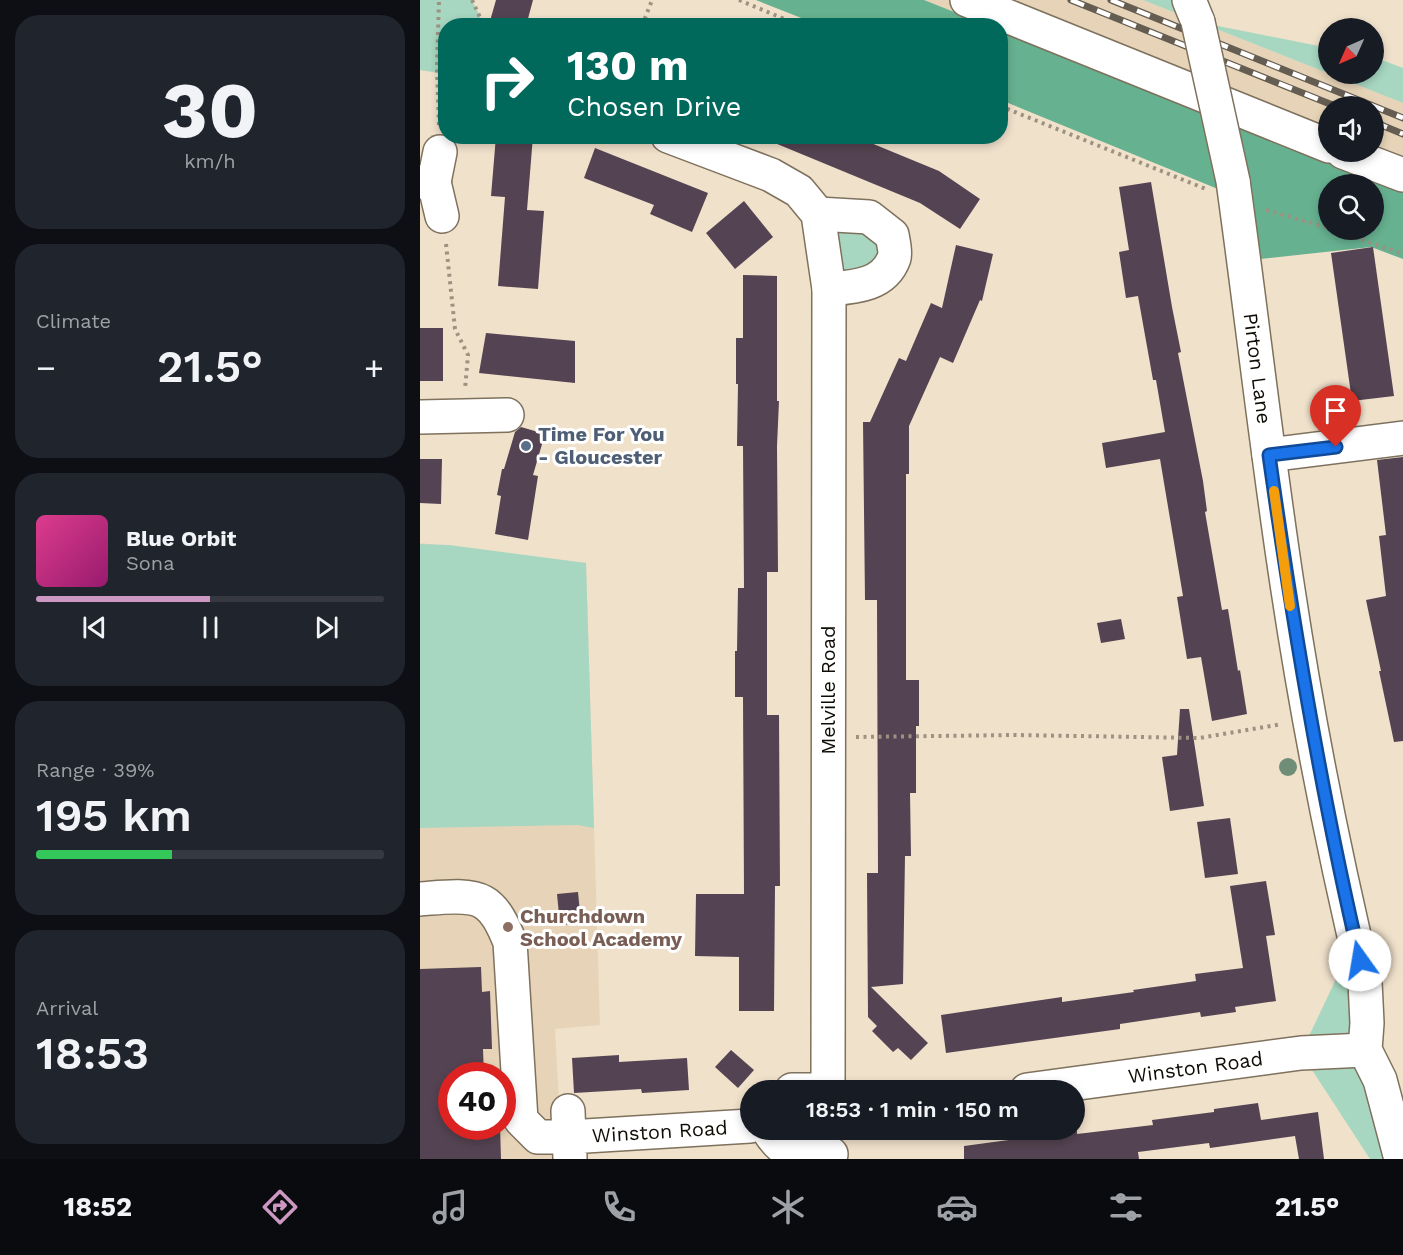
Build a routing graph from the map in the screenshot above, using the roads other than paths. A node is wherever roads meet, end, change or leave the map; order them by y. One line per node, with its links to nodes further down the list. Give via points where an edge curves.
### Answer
1 (967, 0): 3 (street)
2 (1193, 11): 14 (street, Pirton Lane, bridge, via 1234,191)
3 (1318, 142)
4 (689, 144): 8 (street, via 771,175 799,191)
5 (1369, 162): 7 (street)
6 (431, 172): 9 (street)
7 (1403, 175)
8 (818, 214): 10 (street, Melville Road); 10 (street, via 869,217 892,235 894,258 880,278 855,287)
9 (442, 216)
10 (829, 289): 17 (street, Melville Road)
11 (507, 415): 12 (street)
12 (420, 417)
13 (1403, 438): 14 (street)
14 (1269, 455): 16 (street, Pirton Lane, via 1310,720 1365,982)
15 (420, 899): 20 (street, Winston Road, via 459,897 482,902 499,919 510,942 521,1120 538,1137)
16 (1365, 1050): 18 (street, Winston Road, via 1301,1053); 23 (street, via 1380,1080)
17 (828, 1080)
18 (1085, 1082)
19 (740, 1127): 20 (street, Winston Road)
20 (569, 1136)
21 (774, 1140): 22 (street, via 796,1156)
22 (831, 1147)
23 (1401, 1159)

